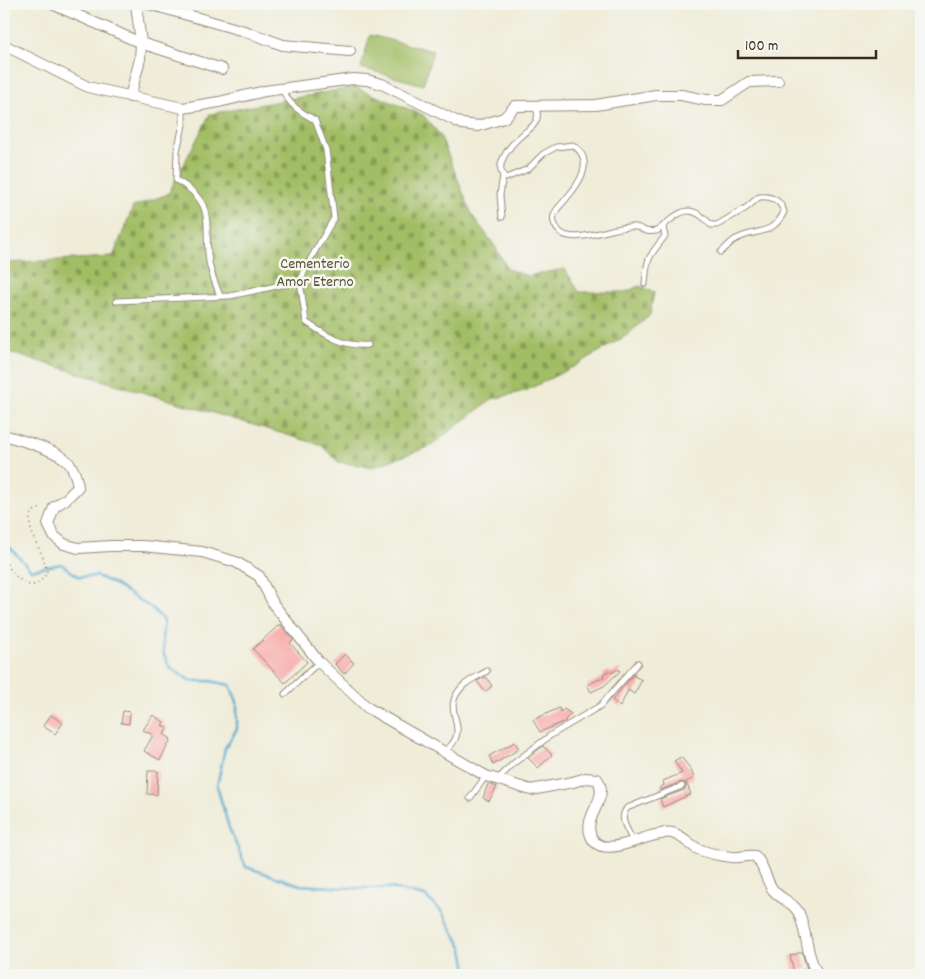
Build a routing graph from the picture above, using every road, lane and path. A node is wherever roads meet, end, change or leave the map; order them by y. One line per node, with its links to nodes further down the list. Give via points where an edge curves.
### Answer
1 (52, 4): 5 (street)
2 (136, 4): 4 (street)
3 (149, 4): 4 (street); 7 (street, via 283,45)
4 (138, 19): 5 (street)
5 (141, 43): 8 (street); 11 (street)
6 (4, 46): 11 (street, via 88,87)
7 (350, 51)
8 (222, 69)
9 (778, 81): 12 (street, via 749,82 722,100 656,95 596,105)
10 (282, 88): 12 (street, via 367,80 382,84 462,124 478,126 504,118 515,106); 13 (street); 18 (lane, via 296,109 315,120 326,150 334,218)
11 (130, 97): 13 (street)
12 (535, 105): 14 (lane, via 536,121 504,157 500,165)
13 (183, 108): 20 (lane, via 176,180 197,194 203,203 209,263)
14 (503, 176): 15 (lane, via 500,195); 16 (lane, via 506,178 528,169 556,147 573,145 583,155 585,171 554,215 554,222 563,235 594,235 635,227 646,232)
15 (502, 216)
16 (663, 227): 17 (lane, via 679,213 690,210 717,225 759,197 777,200 782,205 784,212 780,220 770,228 734,240); 19 (lane, via 665,236 647,262)
17 (721, 252)
18 (300, 282): 20 (lane); 22 (lane, via 306,322 328,337 359,345)
19 (645, 284)
20 (220, 296): 21 (lane)
21 (116, 301)
22 (368, 344)
23 (4, 435): 24 (street, via 56,452 68,462 78,487)
24 (54, 507): 25 (path, via 39,508 32,515 29,528 47,572 43,579 28,586); 26 (street, via 48,524 54,536 64,544 78,548 143,546 202,552 236,562 259,576 274,606)
25 (4, 560)
26 (320, 662): 29 (lane); 30 (street, via 368,708)
27 (638, 663): 32 (lane, via 600,706 551,736 514,763)
28 (487, 672): 30 (lane, via 465,684 457,693 453,704 457,735)
29 (285, 694)
30 (444, 752): 31 (street)
31 (486, 776): 32 (street); 34 (lane)
32 (498, 780): 35 (street, via 530,790 597,778 602,792 589,827 591,837 599,845 607,847)
33 (682, 786): 35 (lane, via 623,813 622,819)
34 (470, 798)
35 (633, 842): 36 (street, via 656,834 672,833 698,849 733,858 755,856 760,860 773,890 795,906 800,915)
36 (818, 975)

